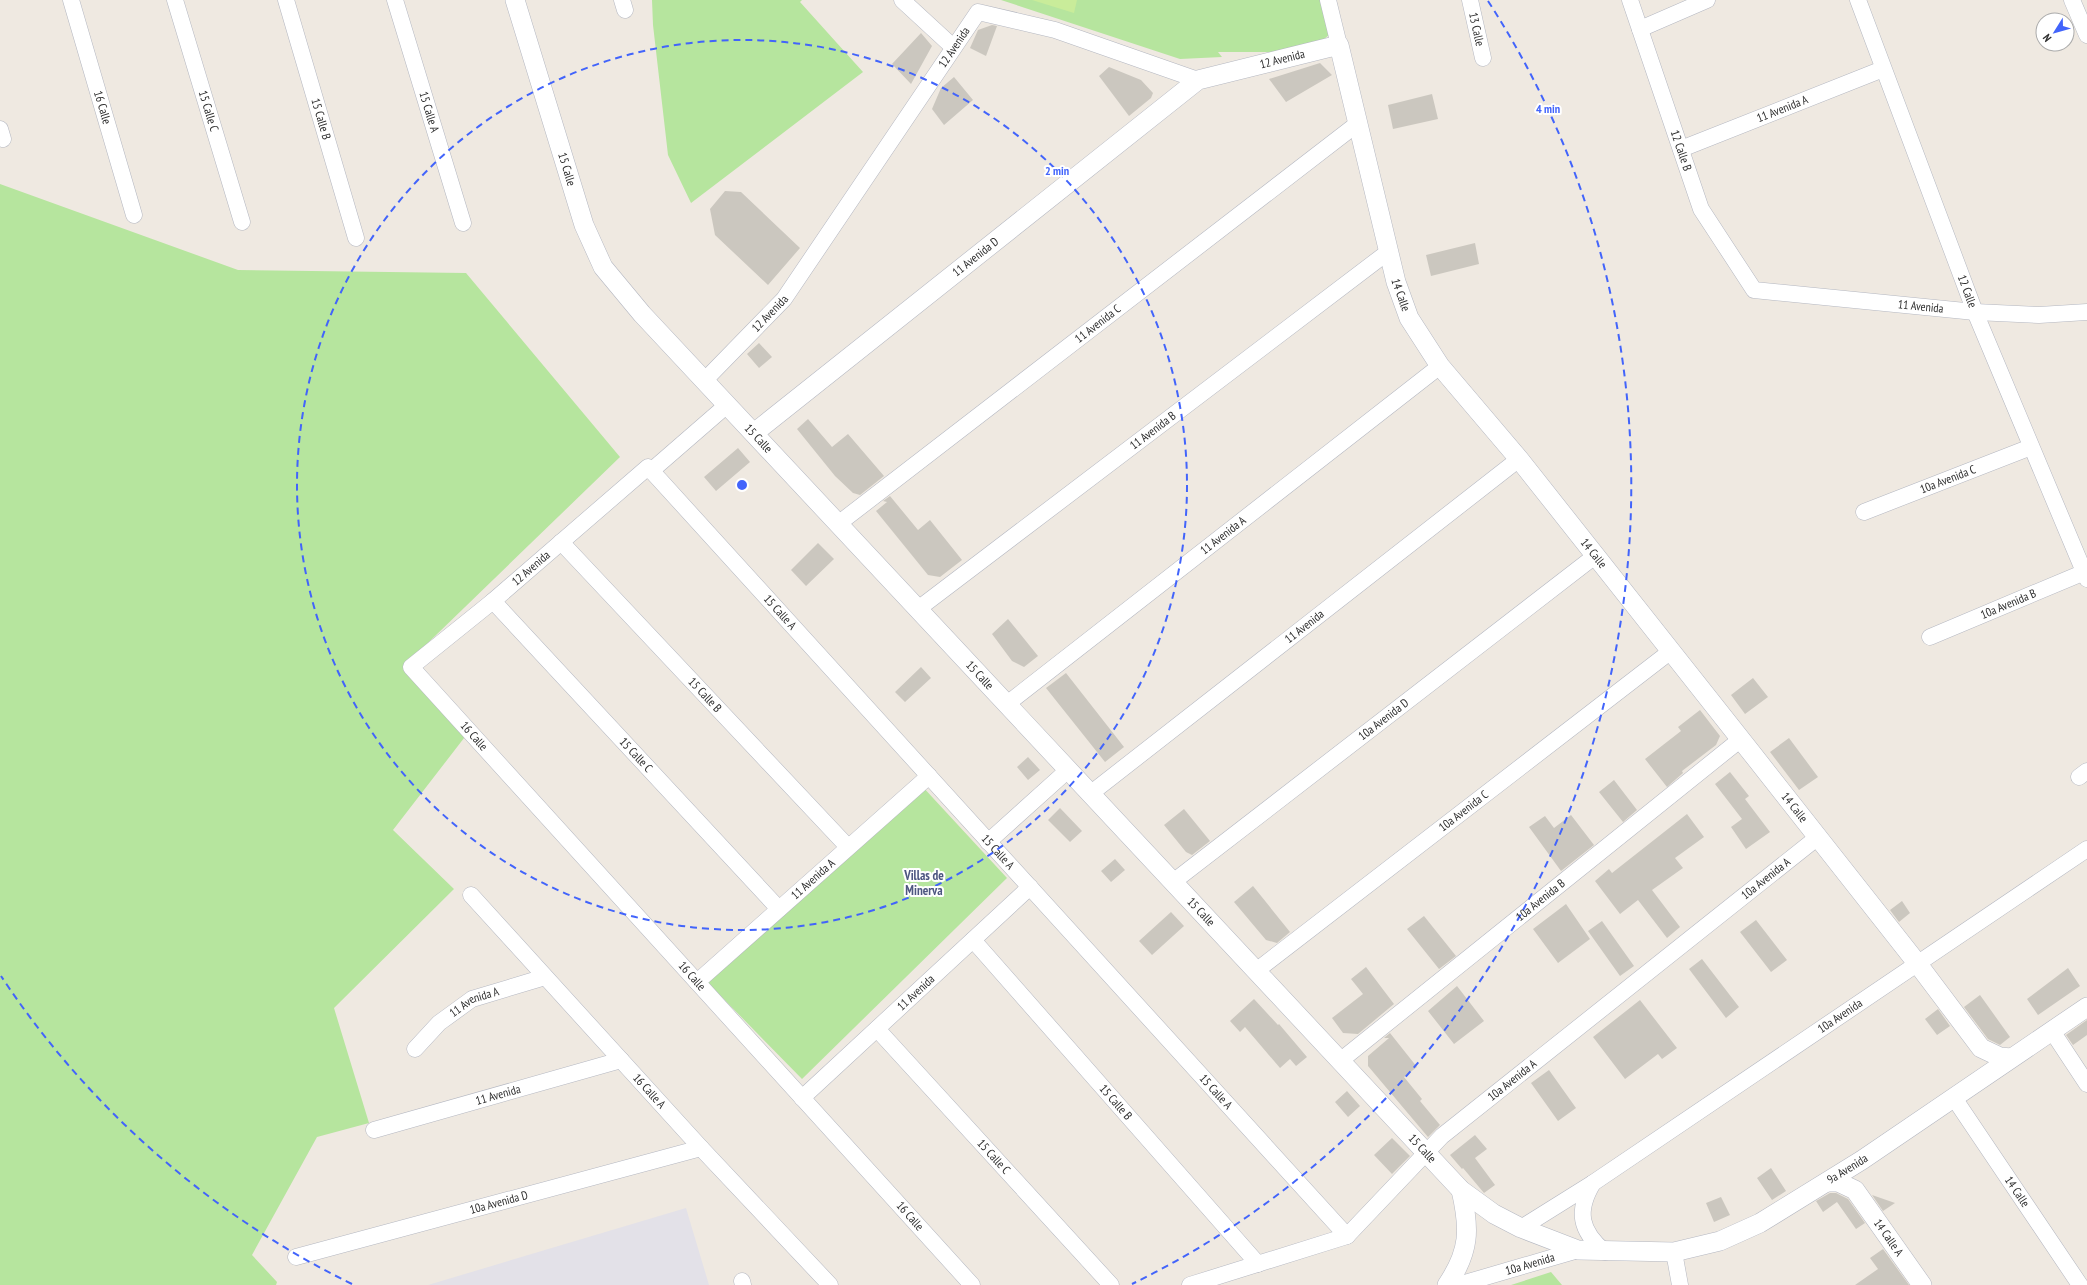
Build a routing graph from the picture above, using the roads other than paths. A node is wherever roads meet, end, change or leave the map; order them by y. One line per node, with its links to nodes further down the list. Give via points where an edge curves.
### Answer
1 (71, 0): 22 (street, 16 Calle)
2 (175, 0): 23 (street, 15 Calle C)
3 (286, 0): 25 (street, 15 Calle B)
4 (395, 0): 24 (street, 15 Calle A)
5 (515, 0): 31 (street, 15 Calle, via 584,225 602,267 642,314)
6 (902, 0): 16 (street)
7 (1328, 0): 15 (street, 14 Calle)
8 (1470, 0): 17 (street, 13 Calle)
9 (1630, 0): 13 (street, 12 Calle B)
10 (1707, 0): 13 (street)
11 (1858, 0): 18 (street, 12 Calle)
12 (2072, 0): 14 (street)
13 (1640, 29): 21 (street, 12 Calle B)
14 (2087, 35)
15 (1339, 45): 19 (street, 12 Avenida); 20 (street, 14 Calle)
16 (953, 47): 19 (street, 12 Avenida, via 978,12 1056,30); 31 (street, 12 Avenida, via 784,299)
17 (1483, 58)
18 (1883, 69): 21 (street, 11 Avenida A); 28 (street, 12 Calle)
19 (1198, 80): 33 (street, 11 Avenida D)
20 (1357, 124): 26 (street, 14 Calle); 38 (street, 11 Avenida C)
21 (1681, 149): 27 (street, 12 Calle B, via 1701,209)
22 (134, 215)
23 (242, 222)
24 (463, 223)
25 (356, 238)
26 (1388, 252): 30 (street, 14 Calle, via 1409,318); 43 (street, 11 Avenida B)
27 (1754, 290): 28 (street, 11 Avenida)
28 (1975, 312): 29 (street, 11 Avenida, via 2039,315); 34 (street, 12 Calle)
29 (2087, 312)
30 (1440, 366): 35 (street, 14 Calle); 47 (street, 11 Avenida A)
31 (705, 380): 32 (street, 15 Calle)
32 (727, 405): 33 (street, 15 Calle); 36 (street, 12 Avenida)
33 (754, 433): 38 (street, 15 Calle)
34 (2031, 447): 37 (street, 10a Avenida C); 41 (street, 12 Calle)
35 (1518, 459): 40 (street, 14 Calle); 51 (street, 11 Avenida)
36 (650, 469): 39 (street, 12 Avenida); 50 (street, 15 Calle A)
37 (1864, 512)
38 (838, 524): 43 (street, 15 Calle)
39 (561, 542): 42 (street, 12 Avenida); 54 (street, 15 Calle B)
40 (1595, 556): 45 (street, 14 Calle); 56 (street, 10a Avenida D)
41 (2086, 575): 44 (street, 10a Avenida B)
42 (493, 601): 46 (street, 12 Avenida); 59 (street, 15 Calle C)
43 (918, 609): 47 (street, 15 Calle)
44 (1930, 637)
45 (1671, 651): 48 (street, 14 Calle); 62 (street, 10a Avenida C)
46 (411, 667): 64 (street, 16 Calle)
47 (1007, 704): 49 (street, 15 Calle)
48 (1741, 739): 52 (street, 14 Calle); 72 (street, 10a Avenida B)
49 (1068, 770): 51 (street, 15 Calle); 53 (street)
50 (929, 776): 53 (street, 15 Calle A); 54 (street, 11 Avenida A)
51 (1090, 794): 56 (street, 15 Calle)
52 (1818, 837): 61 (street, 14 Calle); 79 (street, 10a Avenida A, via 1442,1136)
53 (988, 842): 57 (street, 15 Calle A)
54 (848, 847): 59 (street, 11 Avenida A)
55 (2087, 850): 61 (street, 10a Avenida)
56 (1173, 882): 62 (street, 15 Calle)
57 (1030, 887): 60 (street, 11 Avenida); 86 (street, 15 Calle A)
58 (471, 895): 63 (street, 16 Calle A)
59 (779, 909): 64 (street, 11 Avenida A)
60 (973, 940): 66 (street, 11 Avenida); 91 (street, 15 Calle B)
61 (1917, 963): 68 (street, 14 Calle); 82 (street, 10a Avenida)
62 (1256, 971): 72 (street, 15 Calle)
63 (546, 977): 69 (street, 11 Avenida A, via 472,999 439,1023); 71 (street, 16 Calle A)
64 (697, 982): 75 (street, 16 Calle)
65 (2087, 1007): 67 (street, 9a Avenida)
66 (877, 1029): 75 (street, 11 Avenida); 94 (street, 15 Calle C)
67 (2052, 1031): 70 (street, 9a Avenida); 74 (street)
68 (1981, 1048): 70 (street, 14 Calle, via 2000,1057); 73 (street)
69 (415, 1049)
70 (2011, 1058): 73 (street, 9a Avenida)
71 (621, 1060): 77 (street, 11 Avenida); 78 (street, 16 Calle A)
72 (1340, 1061): 79 (street, 15 Calle)
73 (1980, 1079): 76 (street, 9a Avenida)
74 (2087, 1084)
75 (802, 1098): 93 (street, 16 Calle)
76 (1954, 1098): 80 (street, 9a Avenida); 100 (street, 14 Calle)
77 (374, 1130)
78 (701, 1148): 90 (street, 10a Avenida D); 92 (street, 16 Calle A)
79 (1426, 1153): 83 (street, 15 Calle); 86 (street, 10a Avenida A)
80 (1862, 1160): 81 (street, 9a Avenida); 84 (street)
81 (1828, 1182): 84 (street, via 1842,1184); 89 (street, 9a Avenida, via 1760,1222 1720,1241)
82 (1593, 1183): 85 (street, 10a Avenida); 88 (street, 10a Avenida, via 1585,1197 1582,1213 1585,1228 1593,1242)
83 (1461, 1190): 85 (street, 15 Calle, via 1494,1214); 96 (street, via 1467,1216 1466,1242 1459,1267)
84 (1855, 1190): 99 (street, 14 Calle A)
85 (1521, 1228): 87 (street, 15 Calle)
86 (1347, 1236): 91 (street, 10a Avenida A)
87 (1578, 1250): 88 (street, 9a Avenida); 97 (street, 10a Avenida)
88 (1605, 1252): 89 (street, 9a Avenida)
89 (1674, 1252): 98 (street)
90 (296, 1257)
91 (1258, 1264): 95 (street, 10a Avenida A)
92 (830, 1285)
93 (972, 1285)
94 (1112, 1285)
95 (1190, 1285)
96 (1447, 1285)
97 (1458, 1285)
98 (1680, 1285)
99 (1922, 1285)
100 (2080, 1285)

